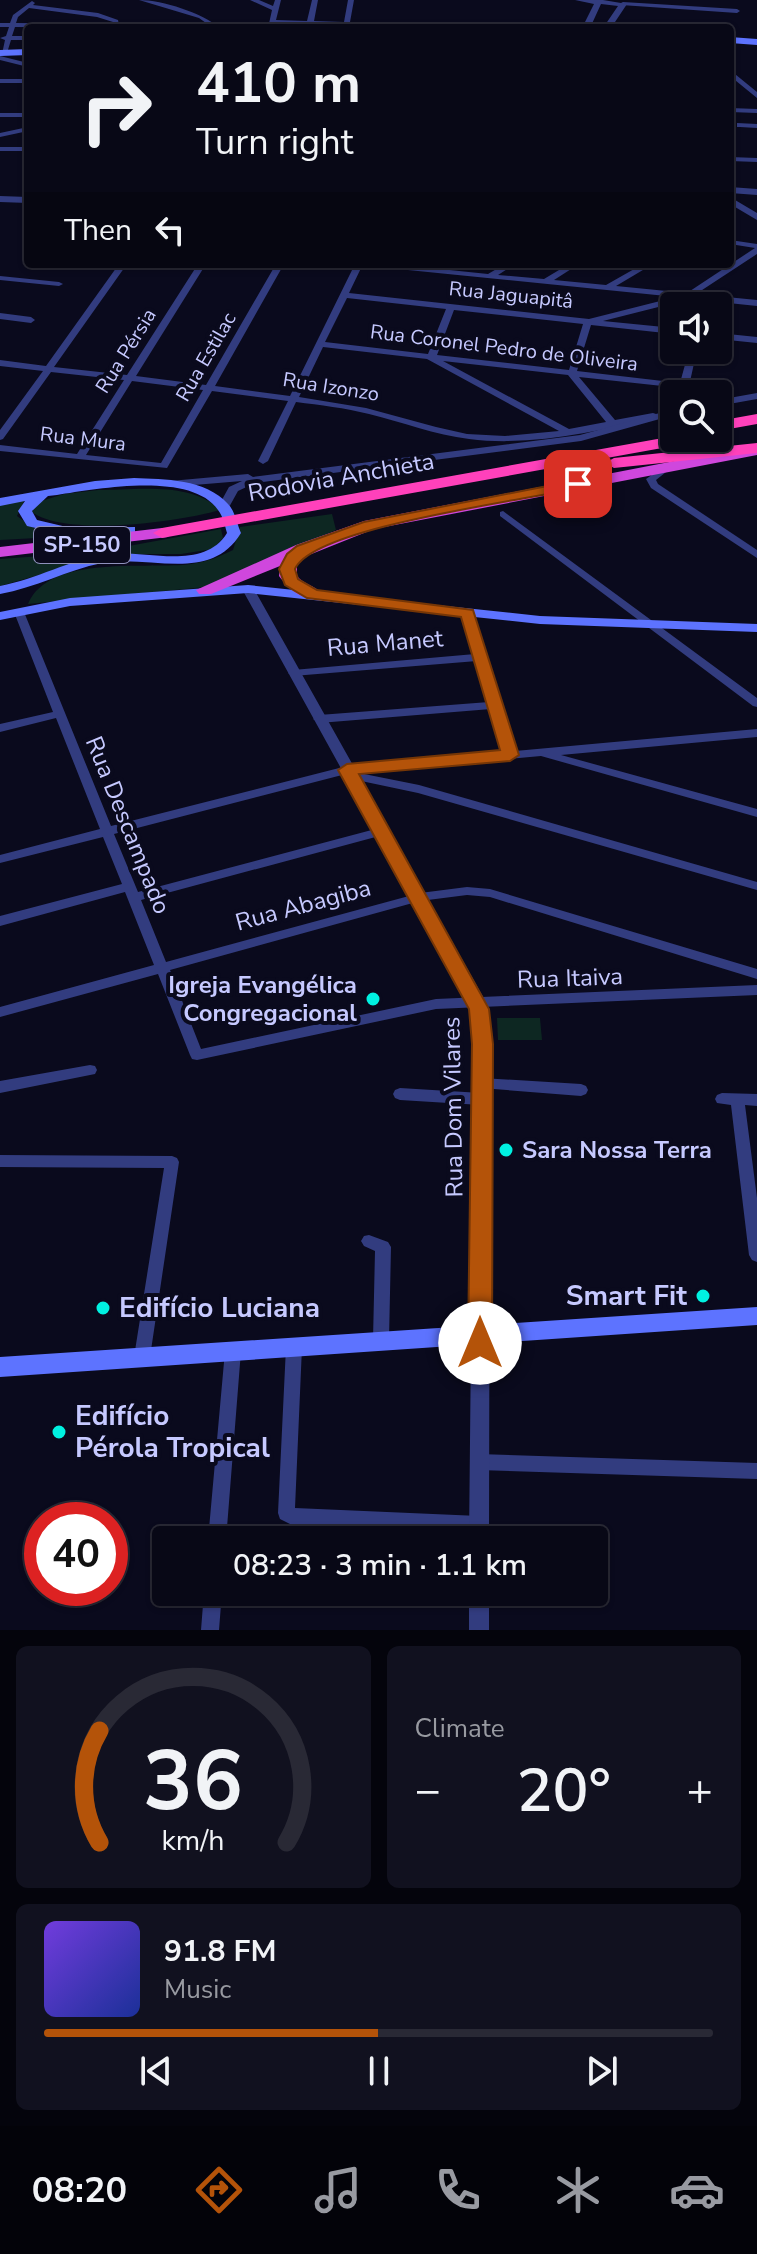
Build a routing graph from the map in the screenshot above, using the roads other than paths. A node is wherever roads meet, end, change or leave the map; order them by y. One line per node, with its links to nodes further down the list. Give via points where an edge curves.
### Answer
1 (34, 0): 11 (street)
2 (142, 0): 18 (street)
3 (253, 0): 13 (street)
4 (278, 0): 13 (street)
5 (315, 0): 15 (street)
6 (351, 0): 16 (street)
7 (579, 0): 9 (street)
8 (694, 0): 12 (street, via 697,5)
9 (598, 2): 10 (street); 22 (street)
10 (623, 4): 12 (street); 23 (street)
11 (27, 6): 17 (street, via 98,15); 25 (street)
12 (688, 8): 14 (street)
13 (276, 9): 19 (street)
14 (737, 11)
15 (310, 23): 16 (street); 20 (street)
16 (347, 23): 21 (street)
17 (116, 24)
18 (211, 24)
19 (272, 24)
20 (291, 24)
21 (366, 24)
22 (588, 24)
23 (610, 24)
24 (0, 25): 25 (street)
25 (11, 25): 26 (street); 27 (street)
26 (24, 25)
27 (4, 38): 31 (street)
28 (734, 40): 29 (main road)
29 (757, 42)
30 (24, 52): 31 (main road)
31 (1, 55): 32 (street)
32 (24, 64)
33 (734, 75): 36 (street)
34 (0, 81): 35 (street)
35 (24, 81)
36 (746, 85): 37 (street); 38 (street)
37 (757, 86)
38 (757, 96)
39 (734, 110): 40 (street)
40 (757, 111)
41 (0, 115): 42 (street)
42 (24, 115)
43 (740, 125): 44 (street)
44 (757, 126)
45 (24, 130): 46 (street)
46 (0, 135)
47 (0, 149): 48 (street)
48 (24, 149)
49 (734, 159): 50 (street)
50 (757, 160)
51 (734, 190): 52 (street)
52 (757, 192)
53 (0, 199): 54 (street)
54 (24, 200)
55 (734, 203): 56 (street)
56 (757, 217)
57 (734, 243): 58 (street)
58 (757, 248): 59 (street)
59 (734, 264)
60 (120, 268): 92 (street)
61 (199, 268): 94 (street, Rua Pérsia)
62 (278, 268): 96 (street, Rua Estilac)
63 (357, 268): 77 (street)
64 (409, 268): 69 (street)
65 (504, 268): 69 (street)
66 (568, 268): 71 (street)
67 (642, 268): 73 (street)
68 (728, 268): 74 (street)
69 (490, 276): 71 (street)
70 (0, 278): 72 (street)
71 (545, 282): 73 (street)
72 (59, 284)
73 (606, 289): 75 (street)
74 (694, 292)
75 (646, 293): 76 (street); 82 (street)
76 (660, 294)
77 (344, 295): 81 (street, Rua Jaguapitâ); 89 (street)
78 (732, 301): 79 (street)
79 (757, 303)
80 (660, 304): 82 (street)
81 (451, 307): 85 (street, Rua Jaguapitâ); 90 (street)
82 (648, 307): 85 (street)
83 (0, 316): 84 (street)
84 (31, 320)
85 (588, 322): 86 (street, Rua Jaguapitâ); 93 (street)
86 (660, 330)
87 (732, 337): 88 (street)
88 (757, 340)
89 (320, 344): 90 (street, Rua Coronel Pedro de Oliveira); 98 (street)
90 (431, 358): 93 (street, Rua Coronel Pedro de Oliveira); 109 (street)
91 (0, 363): 92 (street, Rua Izonzo)
92 (49, 369): 94 (street, Rua Izonzo); 110 (street)
93 (572, 374): 95 (street, Rua Coronel Pedro de Oliveira); 104 (street)
94 (130, 378): 96 (street, Rua Izonzo); 115 (street, Rua Pérsia)
95 (660, 383)
96 (209, 388): 98 (street, Rua Izonzo); 117 (street, Rua Estilac)
97 (757, 396): 99 (street)
98 (294, 399): 109 (street, Rua Izonzo, via 393,416 468,437); 116 (street)
99 (732, 400)
100 (757, 413): 105 (highway)
101 (660, 415): 102 (street)
102 (653, 416): 104 (street, Rua Izonzo); 120 (street, via 581,438)
103 (757, 419): 106 (highway)
104 (612, 423): 109 (street, Rua Izonzo)
105 (732, 423)
106 (732, 425)
107 (757, 426): 108 (highway)
108 (732, 427)
109 (566, 431)
110 (0, 437)
111 (660, 437): 125 (highway, Rodovia Anchieta / SP-150)
112 (660, 443): 118 (highway, Rodovia Anchieta / SP-150)
113 (0, 448): 115 (street, Rua Mura)
114 (757, 449): 118 (highway); 119 (highway)
115 (80, 457): 117 (street, Rua Mura)
116 (263, 461)
117 (162, 467)
118 (529, 467): 125 (highway, Rodovia Anchieta / SP-150)
119 (666, 468): 130 (highway, via 388,520); 132 (street, via 652,476 654,486)
120 (305, 472): 121 (street); 124 (street, via 242,484 230,492)
121 (169, 484): 122 (main road, via 113,483); 124 (main road, via 207,492)
122 (46, 493): 123 (main road); 128 (main road, via 25,511 32,523 71,532)
123 (0, 502)
124 (224, 507): 133 (main road, via 234,533 225,549 215,554 111,557)
125 (269, 510): 127 (highway, Rodovia Anchieta / SP-150)
126 (503, 514): 141 (street)
127 (160, 529): 128 (highway, Rodovia Anchieta / SP-150); 131 (highway, Rodovia Anchieta / SP-150)
128 (130, 530): 129 (highway, Rodovia Anchieta / SP-150)
129 (0, 544)
130 (303, 549): 135 (highway); 137 (highway, via 289,563 288,576 296,587)
131 (0, 552)
132 (757, 555)
133 (51, 577): 136 (main road); 138 (main road, via 28,594)
134 (248, 589): 135 (main road); 137 (main road); 144 (street, Rua Dom Vilares)
135 (205, 590): 138 (main road)
136 (0, 593): 138 (main road)
137 (313, 594): 139 (main road)
138 (19, 612): 140 (main road); 147 (street, Rua Descampado)
139 (468, 613): 141 (main road); 143 (street)
140 (0, 616)
141 (649, 624): 142 (main road); 145 (street)
142 (757, 628)
143 (481, 657): 144 (street, Rua Manet); 146 (street)
144 (293, 673): 148 (street, Rua Dom Vilares)
145 (757, 703)
146 (495, 705): 148 (street); 152 (street)
147 (59, 714): 149 (street); 156 (street, Rua Descampado)
148 (319, 719): 153 (street, Rua Dom Vilares)
149 (0, 728)
150 (757, 733): 151 (street)
151 (538, 752): 152 (street); 154 (street)
152 (510, 755): 153 (street)
153 (349, 772): 155 (street, Rua Dom Vilares); 156 (street); 158 (street)
154 (757, 813)
155 (383, 831): 159 (street); 160 (street, Rua Dom Vilares)
156 (108, 833): 157 (street); 159 (street, Rua Descampado)
157 (0, 859)
158 (757, 886)
159 (131, 893): 161 (street); 162 (street, Rua Descampado)
160 (420, 897): 162 (street, Rua Abagiba); 163 (street, Rua Abagiba, via 490,893); 165 (street, Rua Dom Vilares)
161 (0, 921)
162 (161, 967): 166 (street, Rua Abagiba); 167 (street, Rua Descampado)
163 (757, 974)
164 (757, 990): 165 (street, Rua Itaiva)
165 (478, 1002): 167 (street, Rua Itaiva, via 402,1009); 171 (street, Rua Dom Vilares)
166 (0, 1012)
167 (197, 1055)
168 (90, 1070): 169 (street)
169 (0, 1087)
170 (581, 1090): 171 (street)
171 (481, 1091): 172 (street); 178 (street, Rua Dom Vilares)
172 (400, 1094)
173 (757, 1100): 176 (street, via 730,1100)
174 (0, 1161): 182 (street, via 172,1162)
175 (369, 1241): 179 (street, via 383,1247)
176 (757, 1255)
177 (757, 1316): 178 (main road)
178 (479, 1334): 179 (main road); 184 (street, Rua Dom Vilares)
179 (381, 1340): 180 (main road)
180 (294, 1347): 181 (main road); 187 (street, via 286,1513)
181 (233, 1351): 182 (main road); 186 (street)
182 (142, 1357): 183 (main road)
183 (0, 1367)
184 (478, 1462): 185 (street); 188 (street, Rua Dom Vilares)
185 (757, 1471)
186 (218, 1526)
187 (408, 1526)
188 (479, 1526)
189 (212, 1606): 191 (street)
190 (479, 1606): 192 (street)
191 (210, 1630)
192 (479, 1630)

